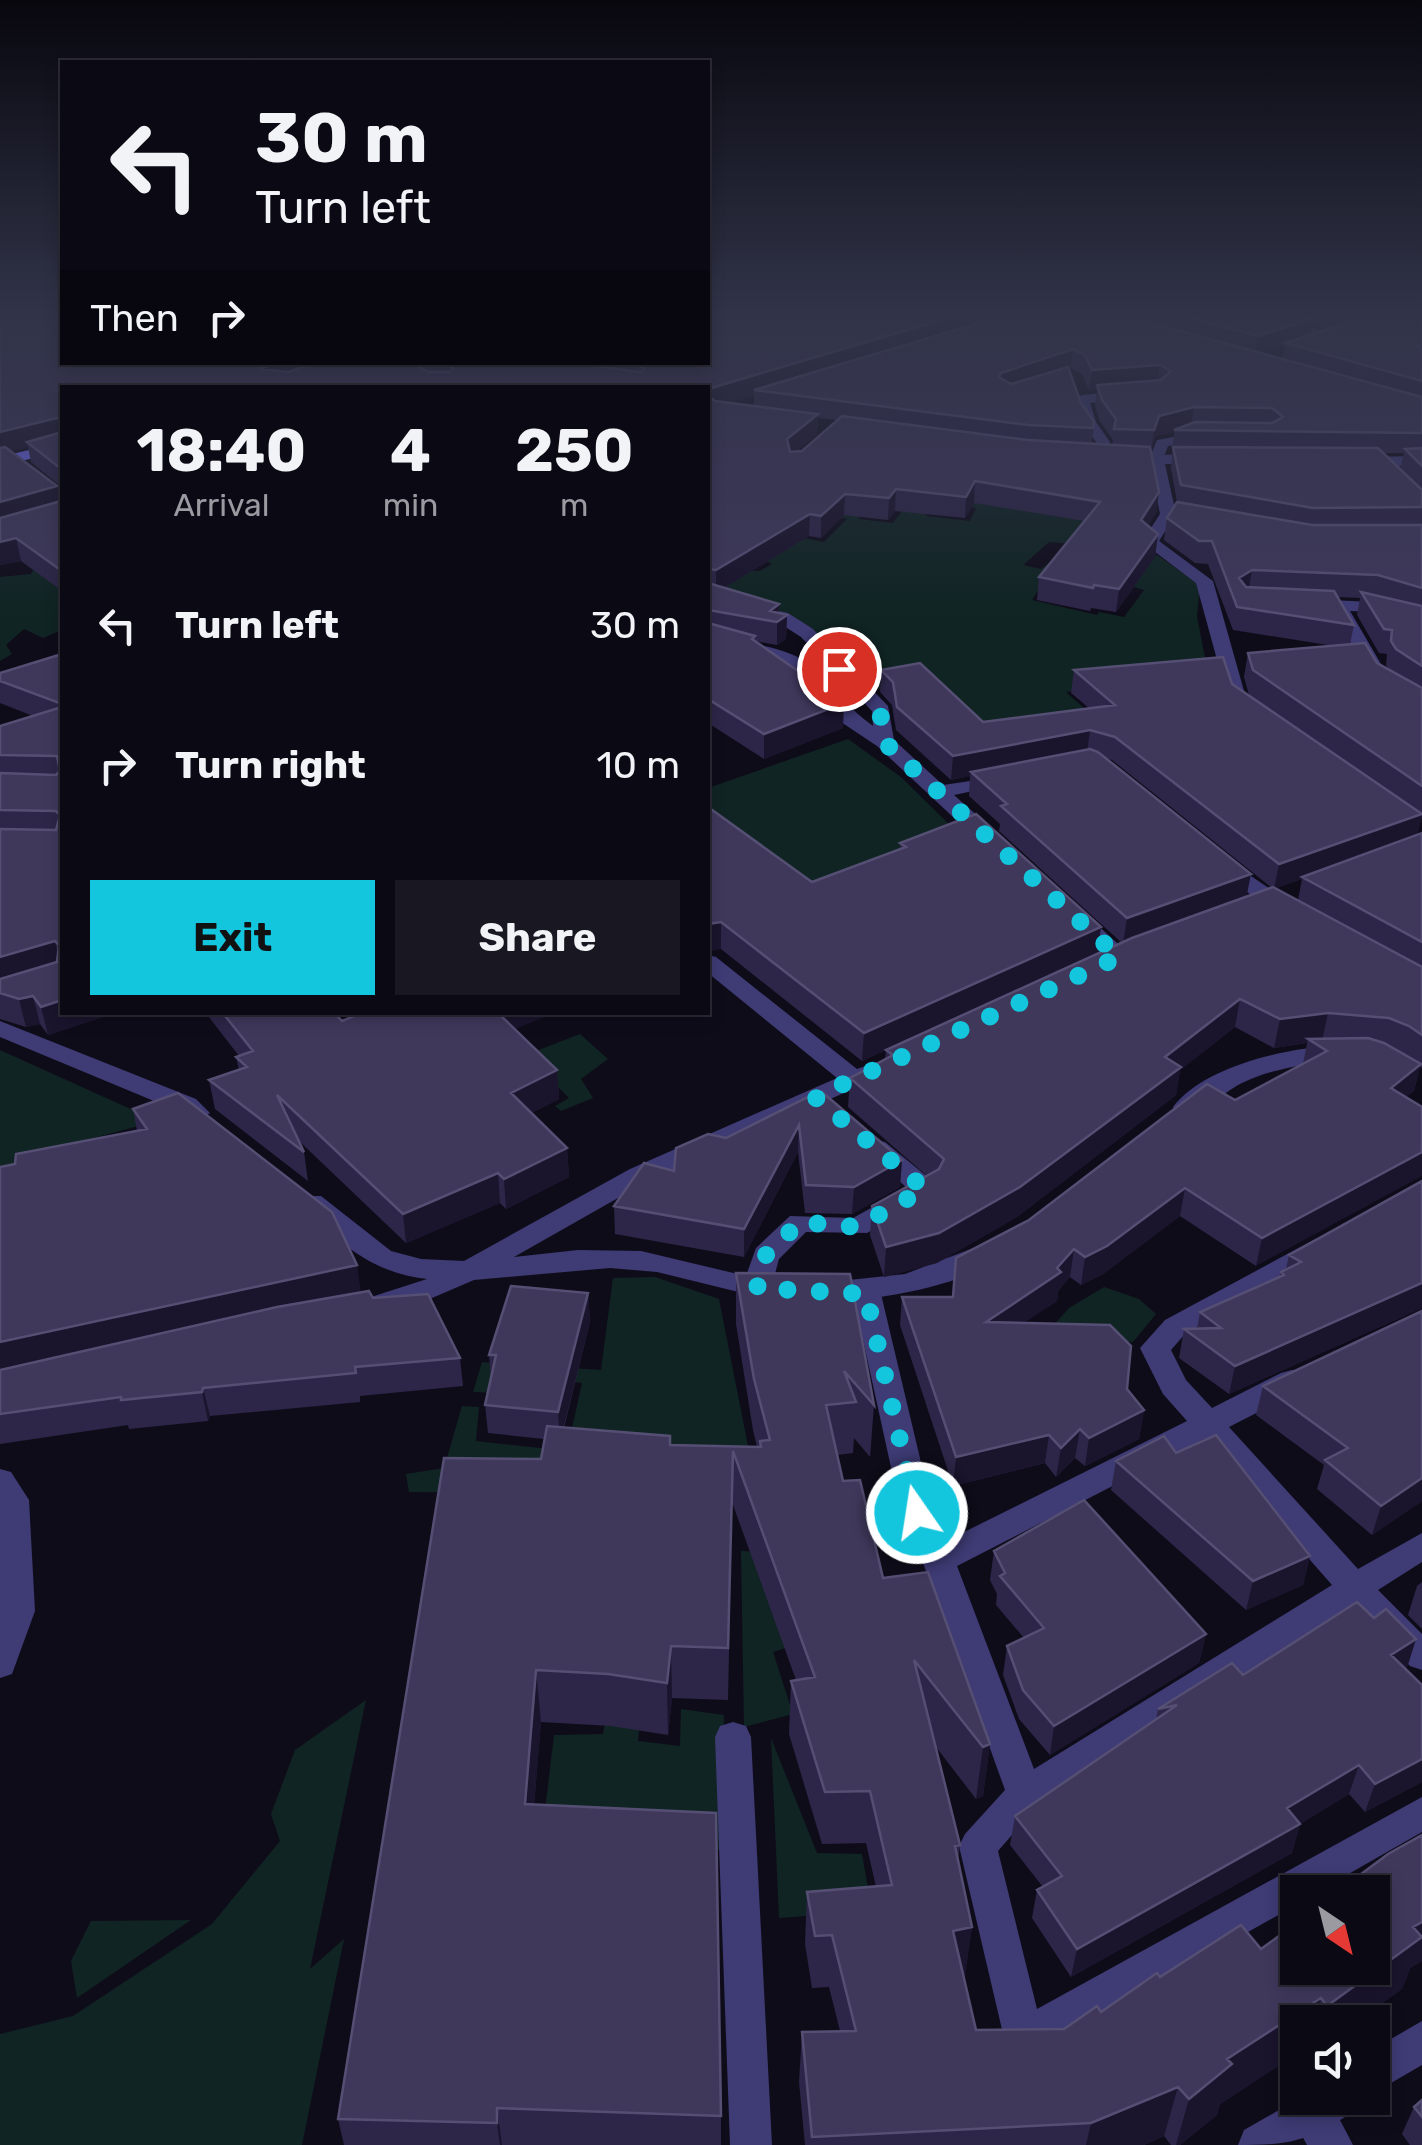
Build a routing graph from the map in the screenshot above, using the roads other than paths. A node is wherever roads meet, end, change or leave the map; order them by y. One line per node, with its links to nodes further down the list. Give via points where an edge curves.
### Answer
1 (1087, 415): 5 (street, via 1103,442)
2 (1227, 436): 6 (street, via 1191,435 1162,444)
3 (60, 447): 9 (street)
4 (1082, 456): 5 (street)
5 (1100, 458): 6 (street)
6 (1157, 459): 7 (street); 20 (street, via 1177,516 1150,542 1204,581 1237,700)
7 (1213, 460)
8 (1422, 460): 11 (street)
9 (6, 461): 12 (street)
10 (1343, 462): 11 (street)
11 (1380, 462): 13 (street)
12 (33, 476)
13 (1401, 485)
14 (710, 600): 21 (street, via 782,617 808,633 880,710)
15 (1284, 603): 16 (street)
16 (1338, 606): 17 (street, via 1372,607); 19 (street, via 1381,680)
17 (1422, 622)
18 (710, 640): 21 (street, via 783,657 810,672 846,716)
19 (1422, 706)
20 (1270, 725)
21 (884, 742): 23 (street)
22 (1032, 774): 23 (street)
23 (939, 792): 25 (street)
24 (1211, 854): 27 (street)
25 (1008, 856)
26 (1305, 890): 27 (street)
27 (1272, 903): 29 (street); 30 (street)
28 (1064, 906): 31 (street)
29 (1240, 913)
30 (1307, 922)
31 (1119, 958)
32 (710, 964): 36 (street)
33 (0, 1028): 39 (street, via 186,1105)
34 (1363, 1054): 38 (street, via 1294,1055 1258,1064)
35 (907, 1055): 36 (street)
36 (854, 1079): 37 (street)
37 (815, 1097): 43 (street, via 610,1190); 44 (street, via 925,1189 857,1227 800,1222 766,1255)
38 (1170, 1119)
39 (218, 1129)
40 (295, 1189): 43 (street, via 388,1262)
41 (1340, 1235): 48 (street, via 1175,1327 1156,1348 1174,1386)
42 (1013, 1238): 45 (street, via 945,1274)
43 (462, 1272): 44 (street, via 640,1260); 46 (street, via 400,1300)
44 (757, 1288): 45 (street)
45 (866, 1294): 51 (street, via 917,1513)
46 (349, 1310)
47 (1315, 1370): 48 (street)
48 (1208, 1420): 51 (street); 52 (street)
49 (0, 1481): 54 (street, via 13,1500 18,1612)
50 (1422, 1546): 52 (street)
51 (938, 1560): 56 (street)
52 (1354, 1587): 53 (street); 56 (street)
53 (1422, 1656)
54 (0, 1664)
55 (733, 1737): 61 (street)
56 (1025, 1794): 57 (street, via 978,1846 1024,2038)
57 (1422, 1813)
58 (1422, 2041): 59 (street)
59 (1390, 2062)
60 (1327, 2119): 62 (street)
61 (750, 2145)
62 (1259, 2145)

